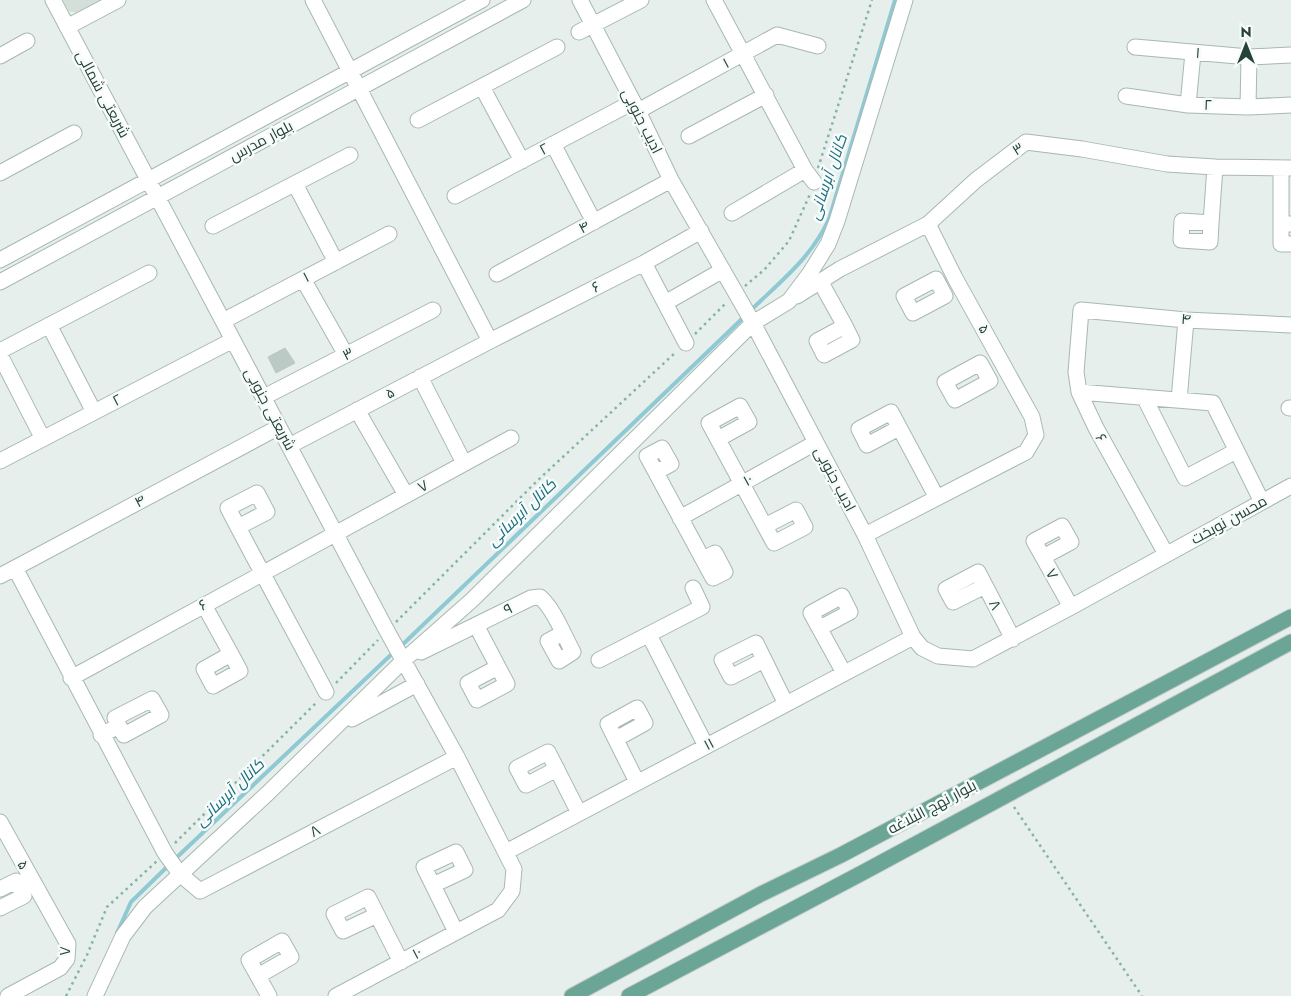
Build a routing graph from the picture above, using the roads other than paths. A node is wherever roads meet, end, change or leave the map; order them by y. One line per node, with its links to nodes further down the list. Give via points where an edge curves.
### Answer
1 (53, 0): 10 (street, شریعتی شمالی)
2 (118, 0): 10 (street)
3 (313, 0): 21 (street)
4 (482, 0): 21 (street, بلوار مدرس)
5 (523, 0): 23 (street, بلوار مدرس)
6 (580, 0): 28 (street, ادیب جنوبی)
7 (641, 0): 11 (street)
8 (714, 0): 17 (street)
9 (905, 0): 63 (street, via 837,221 828,244)
10 (67, 27): 41 (street, شریعتی شمالی)
11 (579, 32)
12 (27, 41): 19 (street)
13 (818, 46): 17 (street, ۱, via 777,35)
14 (557, 47): 22 (street)
15 (1135, 47): 16 (street, ۱)
16 (1193, 53): 20 (street, ۱); 26 (street)
17 (744, 54): 24 (street); 28 (street, ۱)
18 (1291, 55): 20 (street, ۱)
19 (0, 56)
20 (1249, 57): 29 (street)
21 (350, 71): 23 (street); 41 (street, بلوار مدرس)
22 (482, 87): 30 (street); 35 (street)
23 (360, 88): 41 (street, بلوار مدرس); 74 (street)
24 (766, 95): 32 (street); 43 (street, via 810,176)
25 (1126, 96): 26 (street, ۲)
26 (1188, 105): 29 (street, ۲)
27 (1291, 105): 29 (street, ۲)
28 (635, 107): 33 (street, ۲); 39 (street, ادیب جنوبی)
29 (1248, 107)
30 (418, 120)
31 (74, 133): 38 (street)
32 (689, 136)
33 (553, 144): 35 (street, ۲); 44 (street)
34 (350, 155): 40 (street)
35 (522, 161): 42 (street, ۲)
36 (1215, 167): 37 (street, ۳); 45 (street); 46 (street, ۳, via 1167,164 1026,142 976,180)
37 (1286, 168): 47 (street)
38 (0, 173)
39 (671, 180): 44 (street, ۴); 49 (street, ادیب جنوبی)
40 (294, 184): 48 (street); 53 (street)
41 (153, 188): 52 (street, بلوار مدرس); 61 (street, بلوار مدرس); 67 (street, شریعتی جنوبی)
42 (455, 196)
43 (732, 213)
44 (594, 222): 57 (street, ۴)
45 (1211, 223)
46 (928, 224): 58 (street, ۵); 60 (street, ۳)
47 (1286, 224): 51 (street, via 1281,244)
48 (212, 226)
49 (701, 231): 54 (street, ۶); 55 (street, ادیب جنوبی)
50 (389, 234): 53 (street, ۱)
51 (1291, 244)
52 (0, 260)
53 (336, 262): 59 (street, ۱)
54 (644, 263): 64 (street); 74 (street, ۶)
55 (723, 270): 64 (street); 69 (street, ادیب جنوبی)
56 (149, 273): 70 (street)
57 (496, 274)
58 (956, 278): 62 (street); 79 (street, ۵)
59 (303, 279): 67 (street, ۱); 78 (street)
60 (820, 281): 63 (street, ۳); 72 (street)
61 (0, 282)
62 (940, 286)
63 (789, 301): 69 (street, ۳)
64 (665, 303): 75 (street)
65 (433, 310): 78 (street, ۳)
66 (1081, 310): 68 (street, ۴); 82 (street, ۶, via 1076,372)
67 (223, 320): 73 (street, شریعتی جنوبی)
68 (1186, 320): 71 (street, ۴); 85 (street)
69 (753, 323): 93 (street, ادیب جنوبی); 127 (street, ۳, via 472,600)
70 (49, 325): 76 (street); 87 (street)
71 (1291, 325)
72 (845, 326)
73 (233, 340): 83 (street, شریعتی جنوبی); 87 (street, ۲)
74 (490, 341): 81 (street, ۵)
75 (686, 343)
76 (0, 350)
77 (0, 355): 91 (street)
78 (346, 355): 83 (street, ۳)
79 (1002, 362): 80 (street); 102 (street, ۵, via 1032,417 1036,435 1026,452)
80 (985, 371)
81 (420, 377): 86 (street, ۵); 97 (street)
82 (1079, 392): 84 (street); 109 (street, ۶)
83 (264, 398): 88 (street, شریعتی جنوبی)
84 (1144, 398): 85 (street); 95 (street, via 1185,478)
85 (1179, 400): 95 (street, via 1213,402)
86 (358, 410): 94 (street, ۵); 101 (street)
87 (94, 412): 91 (street, ۲)
88 (279, 427): 94 (street, شریعتی جنوبی); 112 (street, ۴)
89 (900, 428): 102 (street)
90 (511, 438): 97 (street, ۷)
91 (43, 439): 96 (street, ۲)
92 (718, 439): 99 (street)
93 (815, 443): 99 (street, ۱۰); 108 (street, ادیب جنوبی)
94 (289, 446): 107 (street, شریعتی جنوبی)
95 (1236, 451): 103 (street)
96 (0, 461)
97 (464, 463): 101 (street, ۷)
98 (656, 472): 104 (street)
99 (742, 483): 104 (street, ۱۰); 105 (street)
100 (1291, 486): 103 (street, محسن نوبخت)
101 (406, 495): 107 (street, ۷)
102 (938, 498): 108 (street)
103 (1262, 502): 109 (street, محسن نوبخت)
104 (680, 518): 111 (street)
105 (765, 526)
106 (238, 527): 113 (street)
107 (336, 533): 113 (street, ۶); 127 (street, شریعتی جنوبی)
108 (865, 535): 123 (street, ادیب جنوبی)
109 (1166, 554): 118 (street, محسن نوبخت)
110 (1043, 557): 110 (street, ۷, via 1071,542 1062,526 1034,541); 118 (street, ۷)
111 (703, 560)
112 (15, 568): 114 (street, ۴); 133 (street)
113 (262, 573): 117 (street, ۶); 135 (street)
114 (0, 576)
115 (985, 586): 115 (street, ۸, via 978,572 946,589 953,602); 124 (street, ۸)
116 (693, 588): 122 (street, via 702,607)
117 (204, 605): 126 (street); 133 (street, ۶)
118 (1071, 608): 124 (street, محسن نوبخت)
119 (1291, 618): 162 (main road, بلوار نهج البلاغه)
120 (476, 625): 127 (street, ۹); 130 (street, ۹, via 531,598 540,597 573,652); 131 (street)
121 (820, 628): 132 (street)
122 (650, 635): 128 (street); 141 (street)
123 (912, 637): 124 (street, محسن نوبخت, via 922,648 938,656 973,659); 132 (street, ۱۱)
124 (1012, 639)
125 (1291, 642): 163 (main road, بلوار نهج البلاغه)
126 (231, 654)
127 (404, 660): 134 (street, شریعتی جنوبی); 138 (street, ۳)
128 (599, 660)
129 (764, 660): 136 (street)
130 (559, 661)
131 (498, 667)
132 (844, 673): 136 (street, ۱۱)
133 (71, 678): 139 (street)
134 (417, 684): 138 (street); 142 (street, شریعتی جنوبی)
135 (326, 692)
136 (786, 704): 141 (street, ۱۱)
137 (119, 726): 139 (street)
138 (336, 727): 148 (street, ۳, via 268,793)
139 (101, 735): 148 (street)
140 (616, 739): 144 (street)
141 (706, 746): 144 (street, ۱۱)
142 (457, 756): 147 (street, شریعتی جنوبی); 148 (street, ۸, via 200,891)
143 (558, 769): 145 (street)
144 (637, 782): 145 (street, ۱۱)
145 (579, 813): 147 (street, ۱۱)
146 (0, 822): 149 (street, ۵)
147 (506, 852): 153 (street, شریعتی جنوبی, via 514,869 512,891)
148 (178, 872): 159 (street, ۳, via 123,936)
149 (26, 885): 151 (street, via 16,881); 152 (street, via 24,896); 158 (street, ۷, via 68,944 67,959 60,968)
150 (433, 885): 155 (street)
151 (0, 889)
152 (0, 908)
153 (498, 910): 155 (street, ۱۰)
154 (377, 914): 156 (street)
155 (456, 932): 156 (street, ۱۰)
156 (401, 962): 161 (street, ۱۰)
157 (258, 976): 160 (street)
158 (8, 996)
159 (95, 996)
160 (269, 996)
161 (336, 996)
162 (572, 996)
163 (629, 996)

